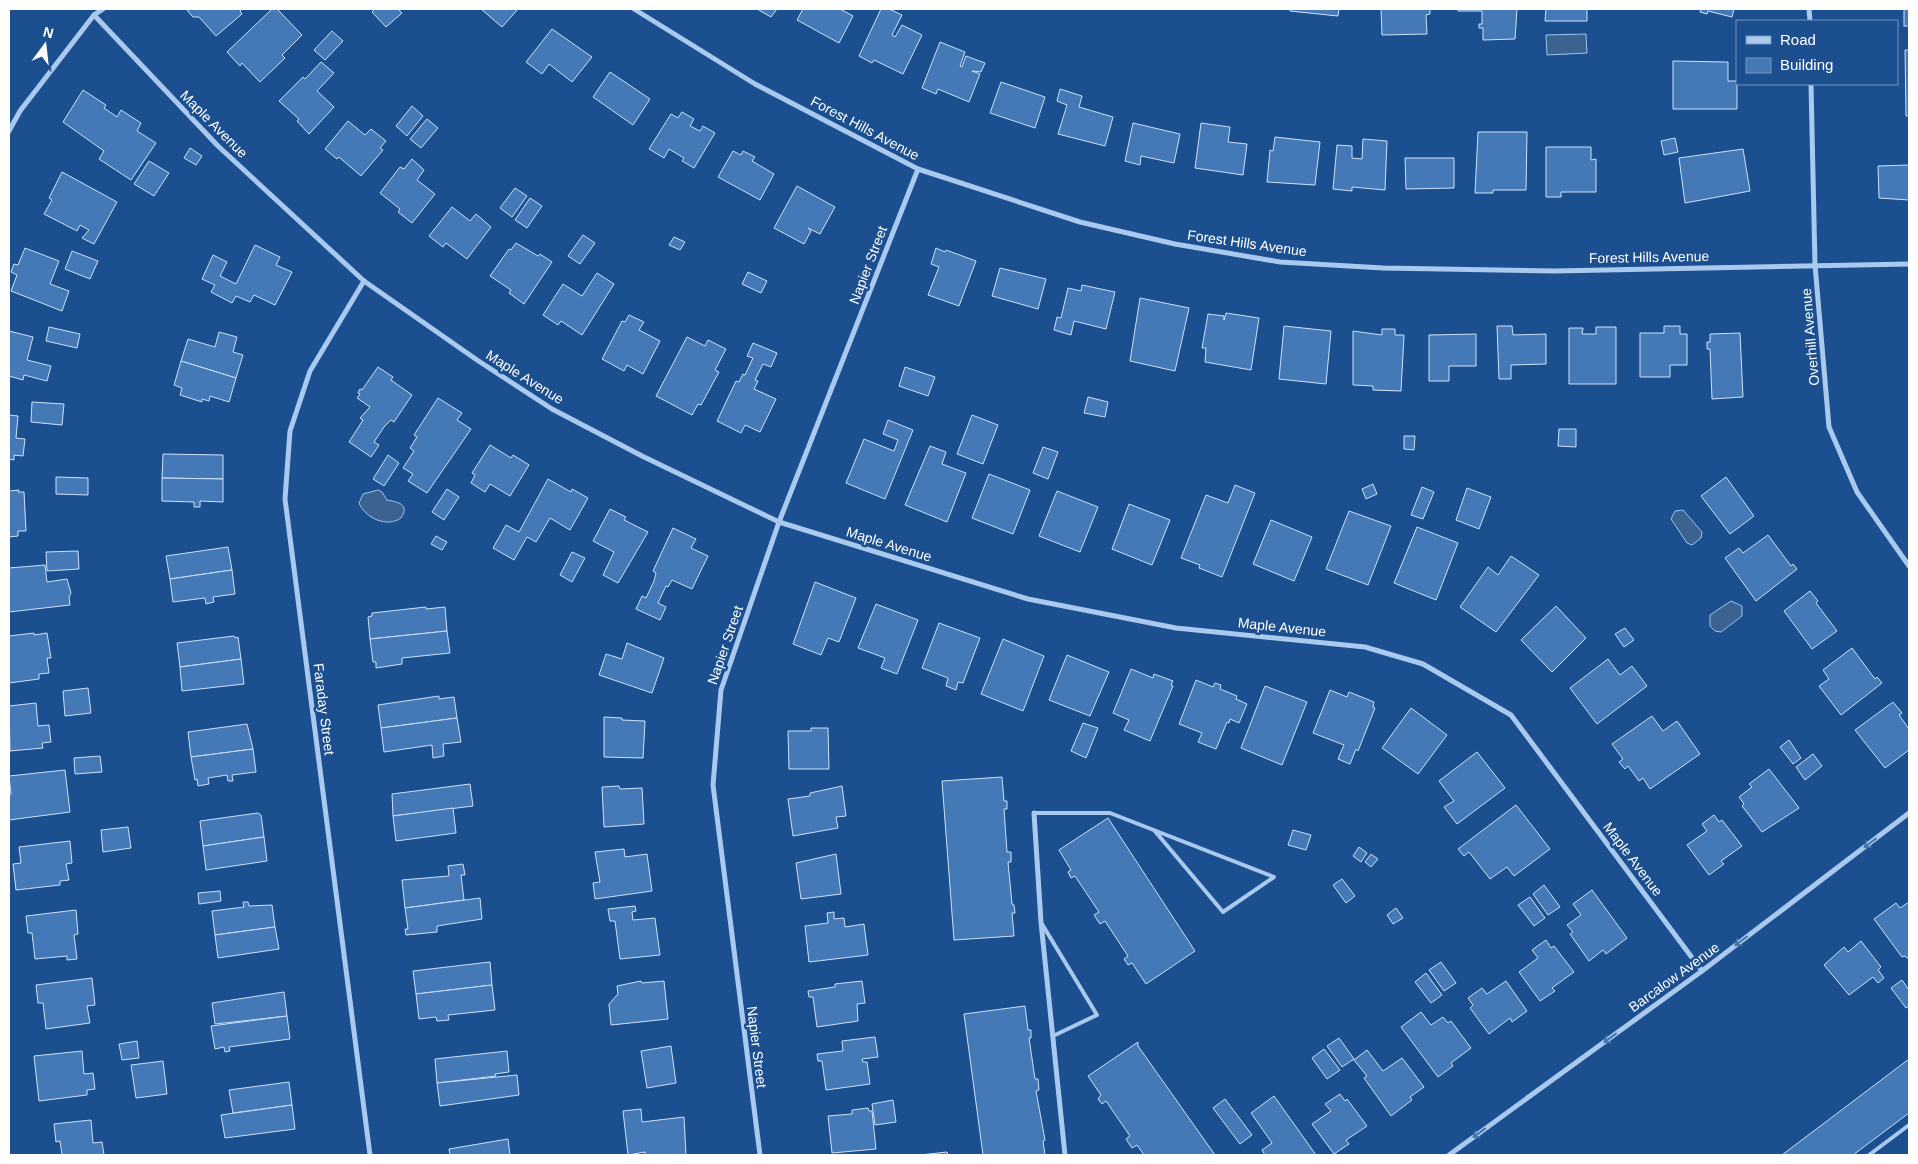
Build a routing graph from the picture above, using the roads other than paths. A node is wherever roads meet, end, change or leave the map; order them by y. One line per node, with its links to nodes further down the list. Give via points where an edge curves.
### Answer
1 (103, 9): 3 (street)
2 (634, 9): 6 (street, Forest Hills Avenue, via 755,84)
3 (94, 16): 5 (street, via 20,111); 9 (street, Maple Avenue, via 218,146)
4 (1811, 85): 8 (street, Overhill Avenue)
5 (9, 132)
6 (918, 169): 8 (street, Forest Hills Avenue, via 1080,222 1175,244 1280,262 1383,268 1555,271); 10 (street, Napier Street)
7 (1909, 264): 8 (street, Forest Hills Avenue)
8 (1815, 265): 11 (street, Overhill Avenue, via 1829,427 1857,492)
9 (364, 281): 10 (street, Maple Avenue, via 552,409); 19 (street, Faraday Street, via 310,371 290,430 285,499)
10 (779, 522): 16 (street, Maple Avenue, via 1028,599 1176,628 1365,647 1423,664 1511,715); 20 (street, Napier Street, via 721,690 713,785)
11 (1909, 566)
12 (1034, 813): 14 (lane, via 1110,812); 15 (street)
13 (1909, 813): 16 (street, Barcalow Avenue, one-way to 16)
14 (1154, 830): 14 (lane, via 1200,848 1274,877 1223,912)
15 (1041, 922): 17 (street); 17 (lane, via 1097,1015)
16 (1702, 971): 22 (street, Barcalow Avenue, one-way to 22)
17 (1053, 1036): 21 (street)
18 (1909, 1125): 23 (lane)
19 (370, 1155)
20 (760, 1155)
21 (1065, 1155)
22 (1450, 1155)
23 (1869, 1155)

